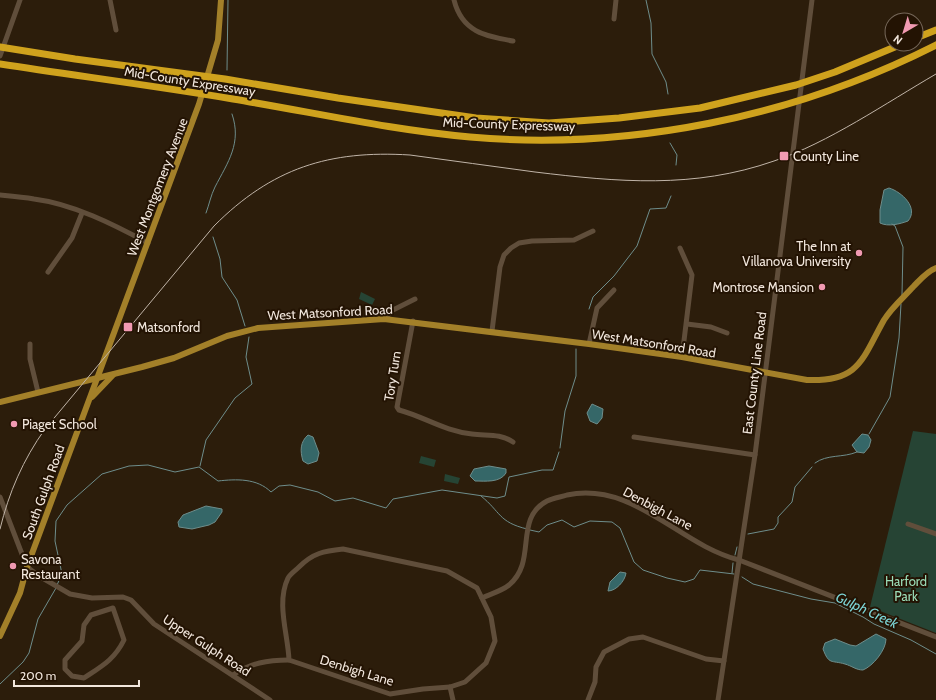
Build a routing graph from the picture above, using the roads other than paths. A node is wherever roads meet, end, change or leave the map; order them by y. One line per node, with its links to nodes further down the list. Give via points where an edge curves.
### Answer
1 (20, 0): 15 (street)
2 (110, 0): 8 (street)
3 (221, 0): 20 (main road, West Montgomery Avenue, via 218,40 209,74)
4 (454, 0): 11 (street, via 460,15 475,31)
5 (616, 0): 7 (street)
6 (812, 0): 34 (street, East County Line Road)
7 (614, 19)
8 (116, 30)
9 (936, 30): 10 (highway)
10 (924, 35)
11 (513, 41)
12 (936, 45): 16 (highway, Mid-County Expressway, via 858,80 771,109 689,127 604,137 515,139 432,133)
13 (0, 47): 14 (highway, Mid-County Expressway, via 476,118 549,123 700,108 796,85)
14 (884, 52)
15 (0, 56)
16 (0, 64)
17 (0, 196): 18 (street, via 34,199)
18 (82, 213): 20 (street, via 123,230); 23 (street, via 72,238)
19 (593, 231): 29 (street, via 574,240 532,241 519,243 511,248 504,255 500,266)
20 (148, 244): 36 (main road, West Montgomery Avenue)
21 (680, 248): 28 (street, via 692,275)
22 (936, 268): 34 (main road, West Matsonford Road, via 927,273 898,302 885,319 863,360 850,372 835,378 807,380)
23 (48, 272)
24 (614, 290): 32 (street, via 597,308)
25 (415, 299): 26 (street, via 393,310)
26 (384, 319): 27 (main road, West Matsonford Road); 35 (main road, West Matsonford Road, via 263,326 227,336 174,358)
27 (413, 321): 29 (main road, West Matsonford Road); 41 (street, Tory Turn, via 397,407 399,410 419,416 441,428 470,434 504,436)
28 (687, 324): 30 (street, via 711,326); 33 (street)
29 (492, 331): 32 (main road, West Matsonford Road)
30 (727, 333)
31 (30, 344): 37 (street, via 30,359)
32 (589, 344): 33 (main road, West Matsonford Road)
33 (682, 358): 34 (main road, West Matsonford Road)
34 (765, 371): 42 (street, East County Line Road)
35 (113, 374): 36 (main road, West Matsonford Road); 39 (main road)
36 (97, 378): 37 (main road, West Matsonford Road); 39 (main road, South Gulph Road)
37 (38, 392): 38 (main road, West Matsonford Road)
38 (0, 402)
39 (89, 402): 47 (main road, South Gulph Road)
40 (634, 436): 42 (street)
41 (513, 442)
42 (755, 455): 46 (street, East County Line Road)
43 (0, 497): 47 (street)
44 (908, 524): 45 (street)
45 (936, 534)
46 (738, 560): 49 (street, Denbigh Lane, via 710,550 659,518 616,497 582,492 550,499 532,514 522,567 508,586); 52 (street, Denbigh Lane); 54 (street, East County Line Road)
47 (27, 567): 48 (street, Upper Gulph Road, via 70,594 92,598); 51 (main road, South Gulph Road, via 20,593)
48 (114, 597): 50 (street); 55 (street, Upper Gulph Road, via 131,600 154,624)
49 (482, 598): 53 (street, Denbigh Lane, via 477,588 447,571 343,549 322,552 305,561 288,577 284,596 284,617); 56 (street, Denbigh Lane, via 491,617 496,641 486,663 465,682)
50 (113, 608): 50 (street, via 92,616 84,625 82,641 65,660 65,669 72,676 84,678 108,663 118,653 124,640)
51 (0, 636)
52 (936, 637)
53 (289, 660): 55 (street, Denbigh Lane, via 274,660 248,666); 56 (street, Denbigh Lane, via 390,694)
54 (724, 662): 59 (street, via 706,659 643,637 629,639 604,652 596,667 595,682); 60 (street, East County Line Road)
55 (233, 675): 57 (street, Upper Gulph Road)
56 (450, 687): 58 (street)
57 (270, 700)
58 (453, 700)
59 (588, 700)
60 (718, 700)

